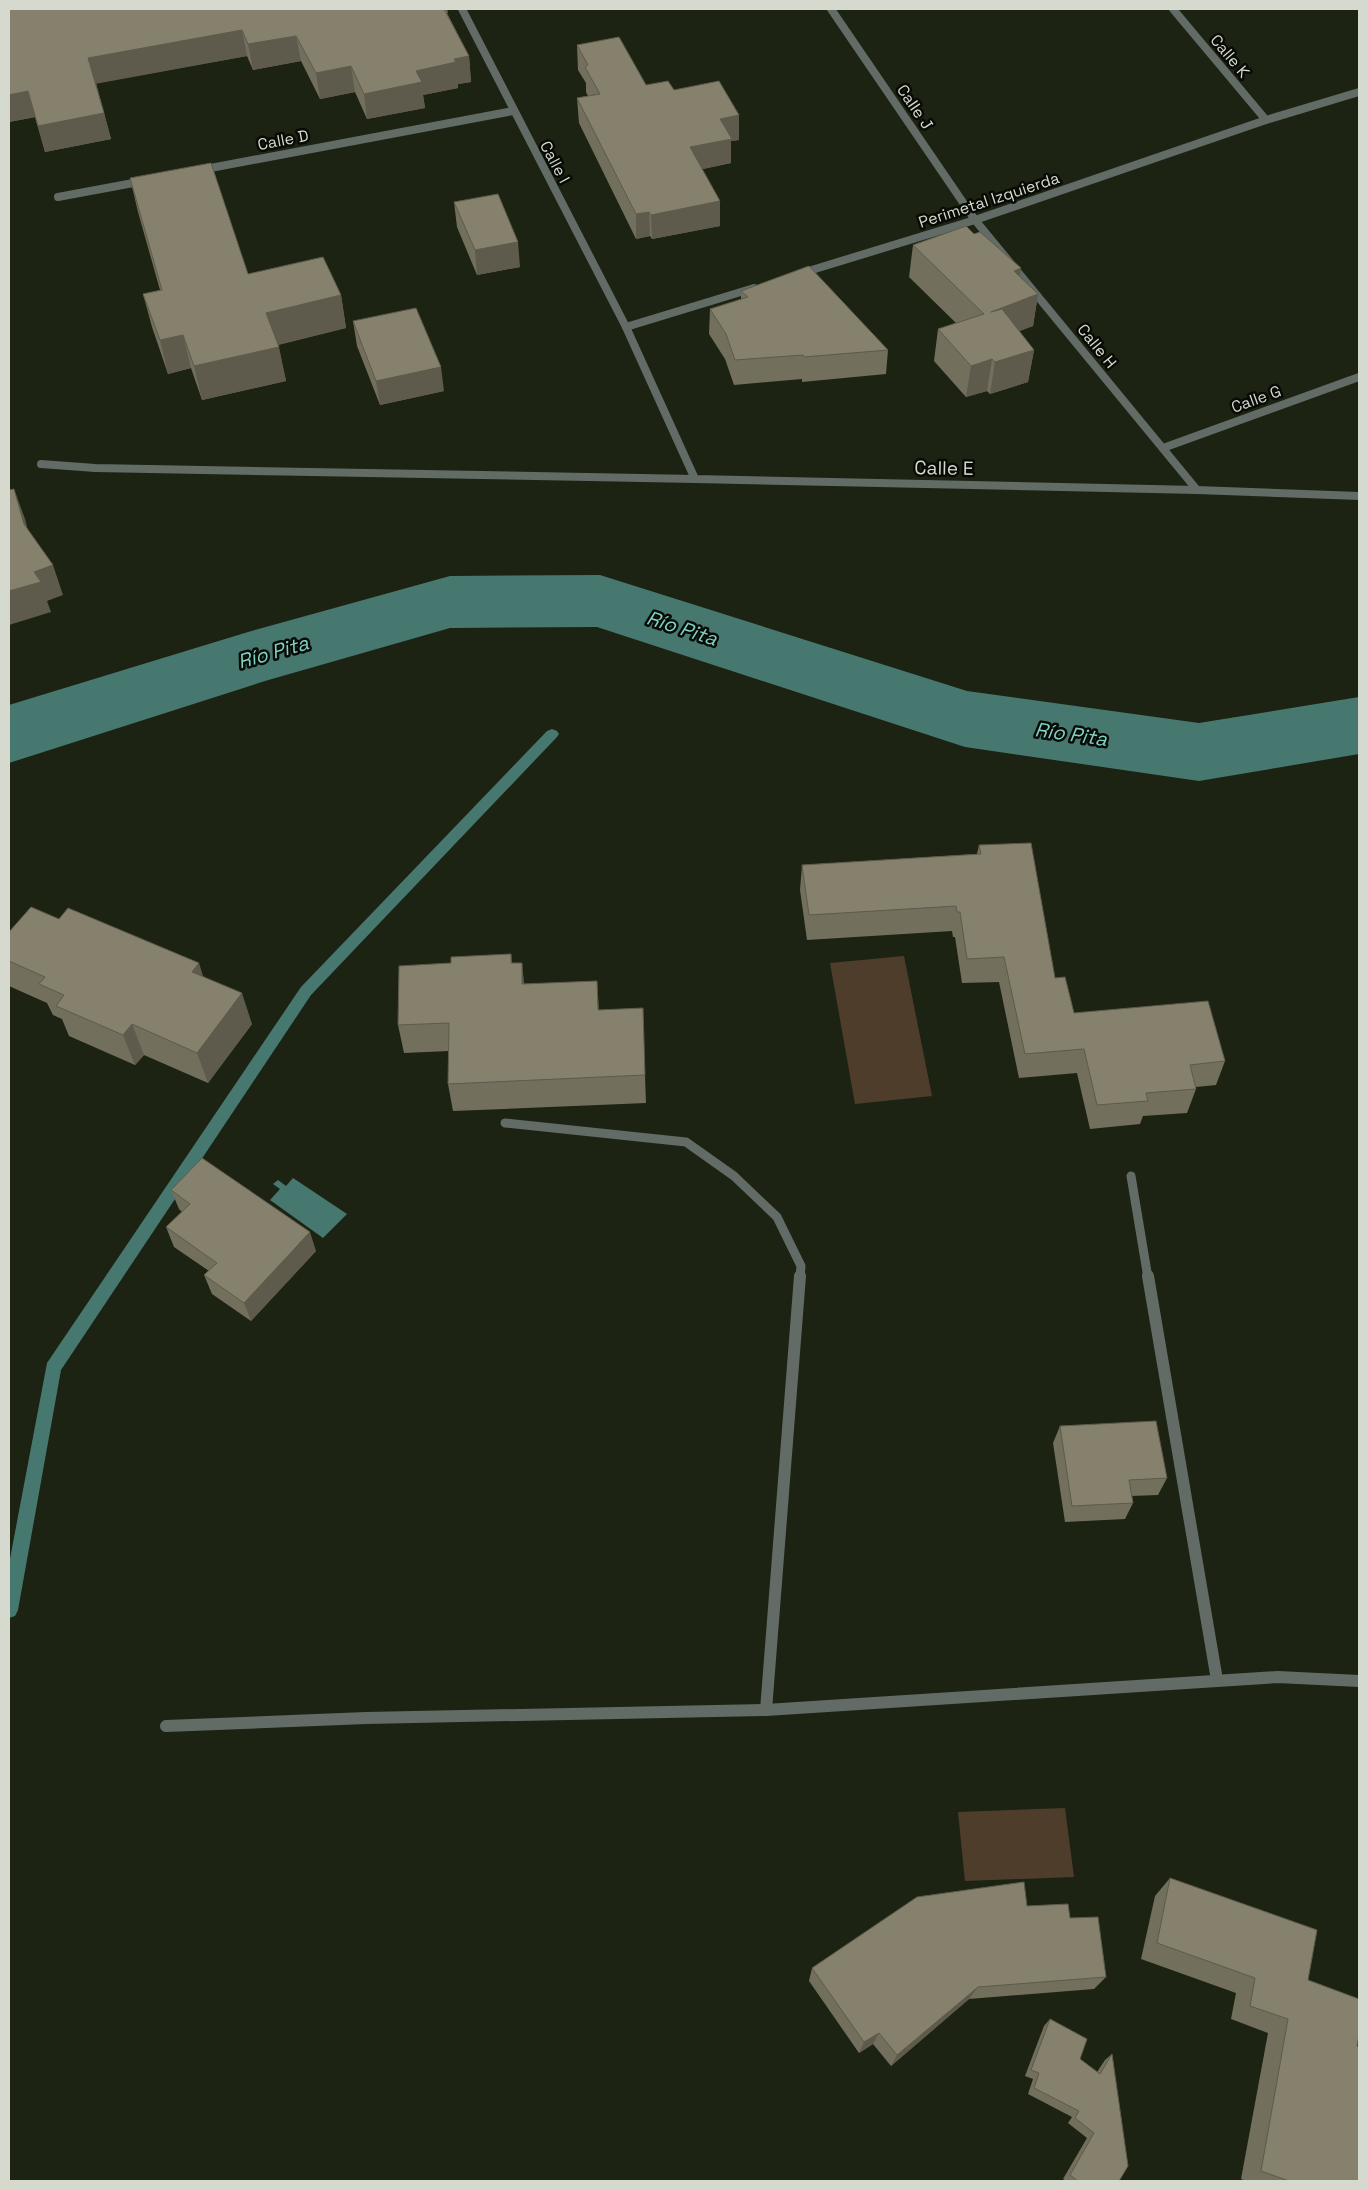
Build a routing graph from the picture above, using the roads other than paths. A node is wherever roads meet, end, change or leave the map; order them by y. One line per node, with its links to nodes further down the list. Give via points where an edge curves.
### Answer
1 (462, 9): 5 (street, Calle I)
2 (832, 9): 10 (street, Calle J)
3 (1173, 9): 6 (street, Calle K)
4 (1359, 92): 6 (street, Perimetal Izquierda)
5 (513, 112): 7 (street, Calle D); 13 (street, Calle I)
6 (1266, 120): 10 (street, Perimetal Izquierda)
7 (194, 171)
8 (155, 178): 9 (street)
9 (58, 196)
10 (976, 220): 11 (street, Perimetal Izquierda); 15 (street, Calle H)
11 (796, 275)
12 (758, 287): 13 (street)
13 (626, 327): 17 (street)
14 (1359, 377): 15 (street, Calle G)
15 (1163, 448): 18 (street, Calle H)
16 (41, 464): 17 (street, Calle E, via 95,468)
17 (695, 479): 18 (street, Calle E)
18 (1197, 490): 19 (street, Calle E)
19 (1359, 496)
20 (505, 1123): 24 (street, via 686,1142 734,1176 777,1216 801,1266)
21 (1131, 1176): 22 (street)
22 (1216, 1680): 23 (street, via 1278,1677); 24 (street)
23 (1359, 1681)
24 (766, 1710): 25 (street, via 366,1718)
25 (166, 1726)

